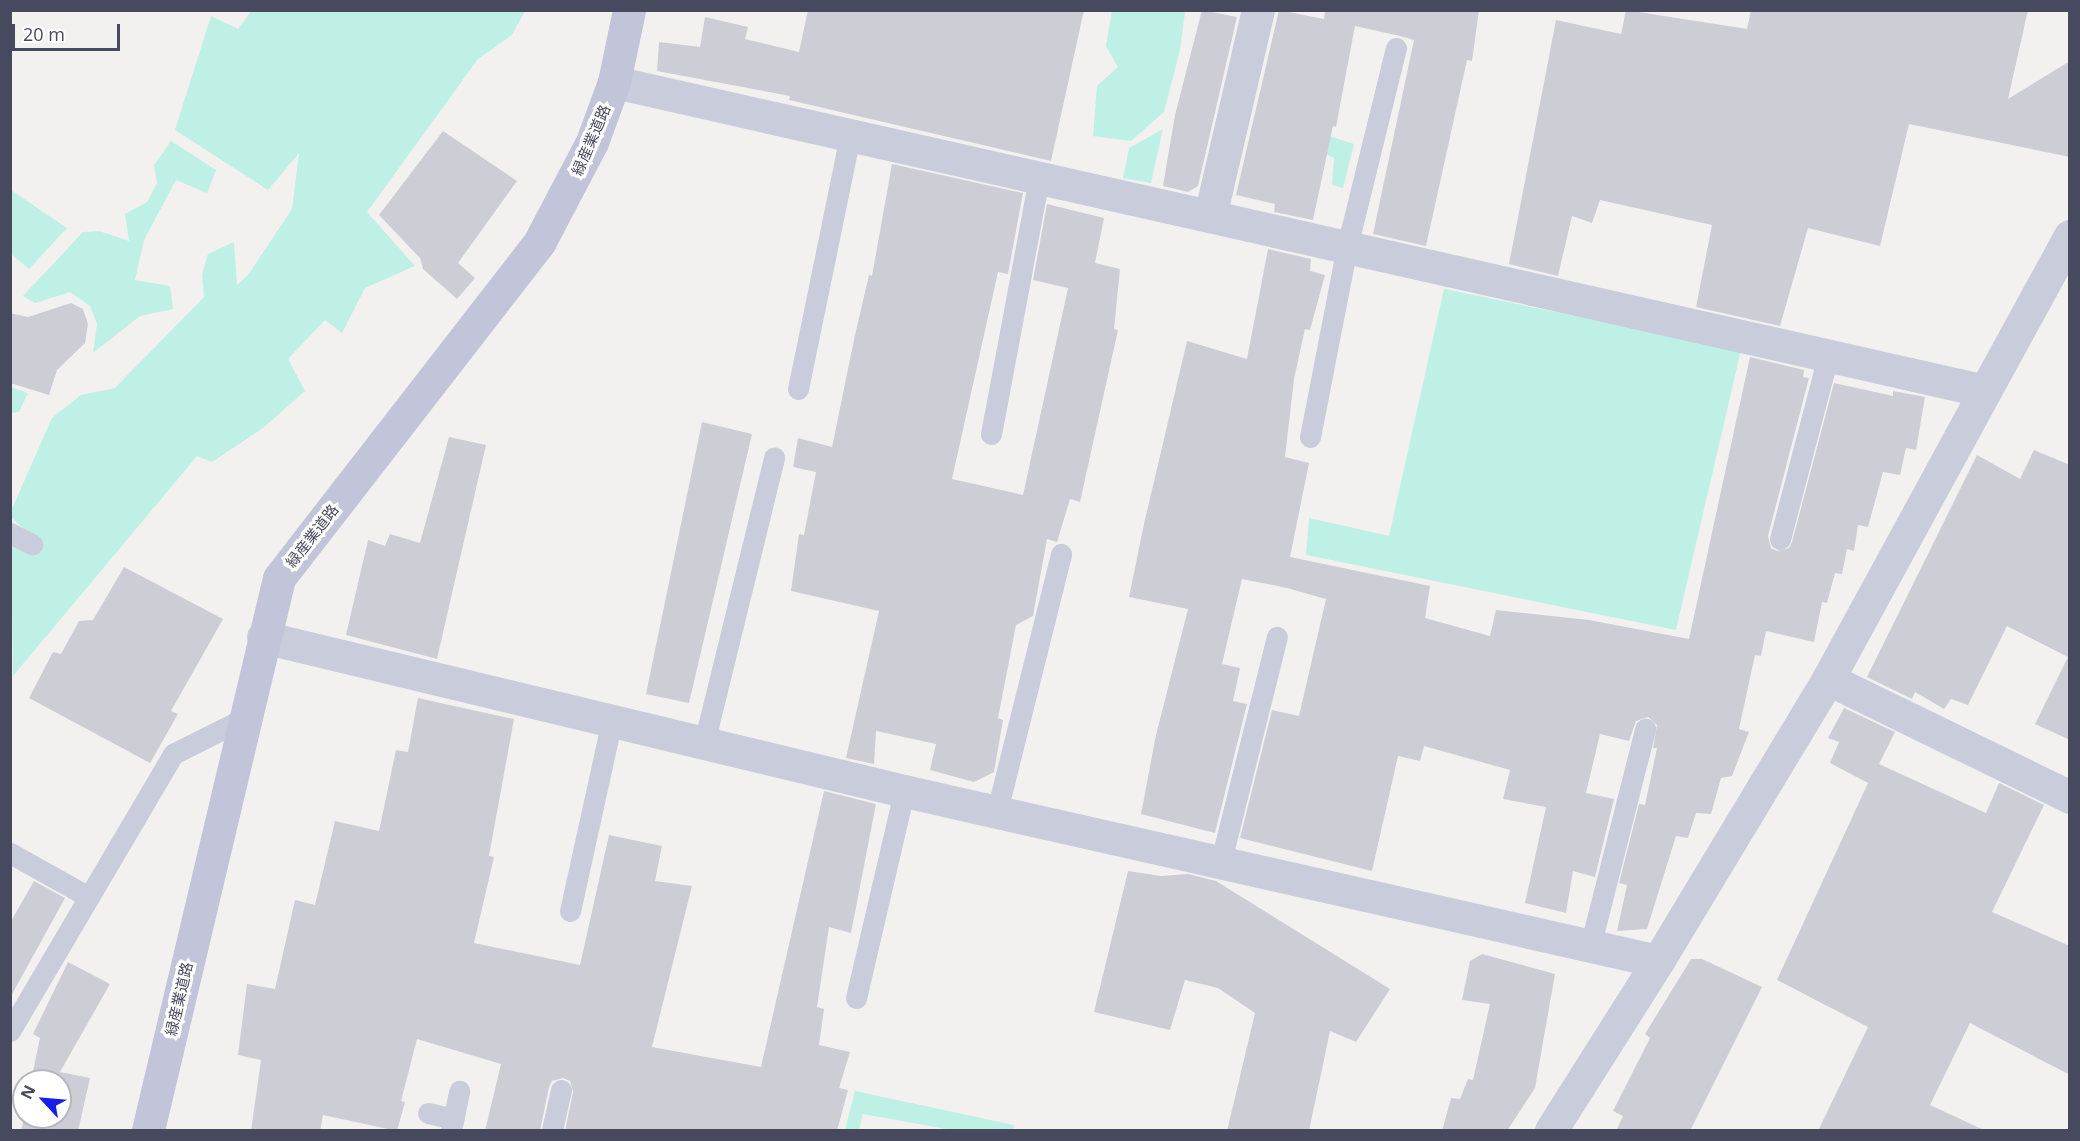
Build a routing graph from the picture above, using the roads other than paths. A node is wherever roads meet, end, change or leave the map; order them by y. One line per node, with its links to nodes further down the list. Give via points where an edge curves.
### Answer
1 (629, 10): 4 (main road, 緑産業道路)
2 (1258, 10): 7 (street)
3 (1396, 48): 9 (lane)
4 (614, 82): 5 (street); 20 (main road, 緑産業道路, via 568,193 540,241 279,578)
5 (850, 135): 6 (street); 11 (lane)
6 (1039, 178): 7 (street); 13 (lane)
7 (1210, 216): 9 (street)
8 (2070, 236): 12 (street)
9 (1347, 247): 10 (street); 14 (lane)
10 (1828, 356): 12 (street); 17 (lane)
11 (798, 389)
12 (1985, 391): 22 (street)
13 (991, 435)
14 (1310, 437)
15 (774, 457): 26 (lane)
16 (10, 533): 18 (lane)
17 (1780, 539)
18 (32, 544)
19 (1061, 554): 29 (lane)
20 (263, 637): 23 (main road, 緑産業道路); 24 (street)
21 (1277, 637): 31 (lane)
22 (1828, 680): 28 (street); 35 (street)
23 (244, 718): 32 (lane, via 173,754); 42 (main road, 緑産業道路)
24 (612, 720): 26 (street); 33 (lane)
25 (1645, 729): 34 (lane)
26 (704, 743): 27 (street)
27 (904, 790): 29 (street); 36 (lane)
28 (2070, 797)
29 (997, 811): 31 (street)
30 (10, 853): 32 (lane)
31 (1221, 861): 34 (street)
32 (87, 896): 37 (lane)
33 (570, 911)
34 (1591, 943): 35 (street)
35 (1658, 961): 44 (street)
36 (856, 998)
37 (10, 1031)
38 (561, 1090): 43 (lane)
39 (459, 1091): 41 (lane)
40 (428, 1113): 41 (lane)
41 (452, 1125)
42 (148, 1131)
43 (552, 1131)
44 (1551, 1131)

